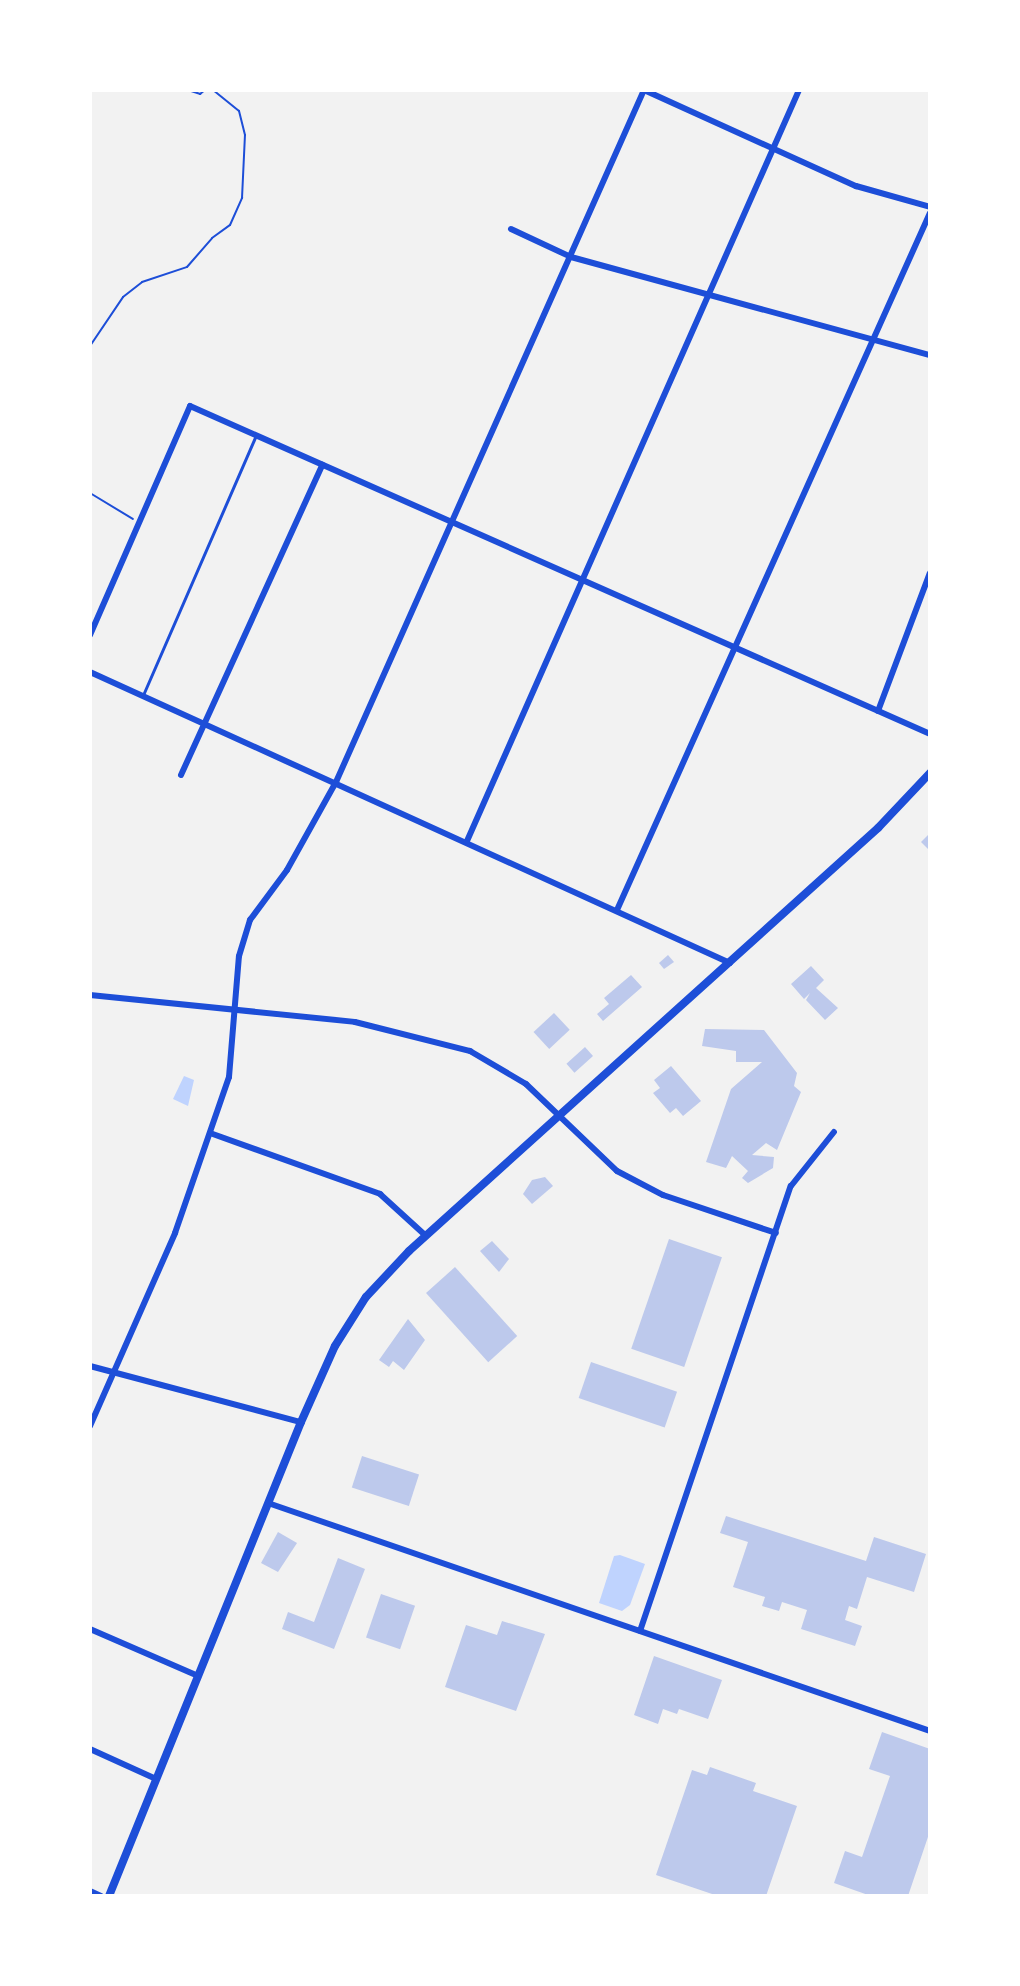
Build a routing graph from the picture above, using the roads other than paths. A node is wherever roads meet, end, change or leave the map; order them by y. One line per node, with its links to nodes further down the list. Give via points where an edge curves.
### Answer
1 (644, 90): 3 (street); 6 (street)
2 (799, 90): 3 (street)
3 (773, 148): 4 (street, via 856,186); 7 (street)
4 (930, 210): 8 (street)
5 (511, 229): 6 (street)
6 (571, 257): 7 (street); 12 (street)
7 (709, 295): 8 (street); 14 (street)
8 (873, 340): 9 (street); 16 (street)
9 (930, 355)
10 (256, 435): 11 (street); 15 (street, via 190,406); 18 (lane)
11 (322, 465): 12 (street); 20 (street)
12 (453, 523): 14 (street); 24 (street)
13 (930, 573): 19 (street)
14 (583, 580): 16 (street); 25 (street)
15 (90, 635)
16 (734, 647): 19 (street); 26 (street)
17 (90, 672): 18 (street)
18 (143, 695): 20 (street)
19 (878, 711): 21 (street)
20 (206, 724): 23 (street); 24 (street)
21 (930, 734)
22 (930, 773): 27 (main road, via 878,828)
23 (181, 775)
24 (336, 782): 25 (street); 29 (street, via 287,870 250,920 239,956)
25 (467, 841): 26 (street)
26 (617, 910): 27 (street)
27 (730, 963): 30 (main road)
28 (90, 995): 29 (street)
29 (238, 1011): 30 (street, via 355,1022 470,1051 514,1075); 32 (street, via 229,1077)
30 (559, 1118): 33 (street, via 596,1155 639,1184); 34 (main road)
31 (834, 1132): 33 (street, via 791,1186)
32 (210, 1133): 34 (street, via 380,1194); 36 (street, via 175,1233)
33 (776, 1233): 41 (street)
34 (426, 1236): 37 (main road, via 391,1269 350,1321)
35 (90, 1366): 36 (street)
36 (114, 1373): 37 (street); 38 (street)
37 (301, 1422): 39 (main road)
38 (90, 1426)
39 (268, 1503): 41 (street); 42 (main road)
40 (90, 1629): 42 (street)
41 (640, 1631): 43 (street)
42 (198, 1676): 45 (main road)
43 (930, 1731)
44 (90, 1749): 45 (street)
45 (156, 1779): 48 (main road)
46 (90, 1891): 47 (street)
47 (101, 1896)
48 (109, 1896)

